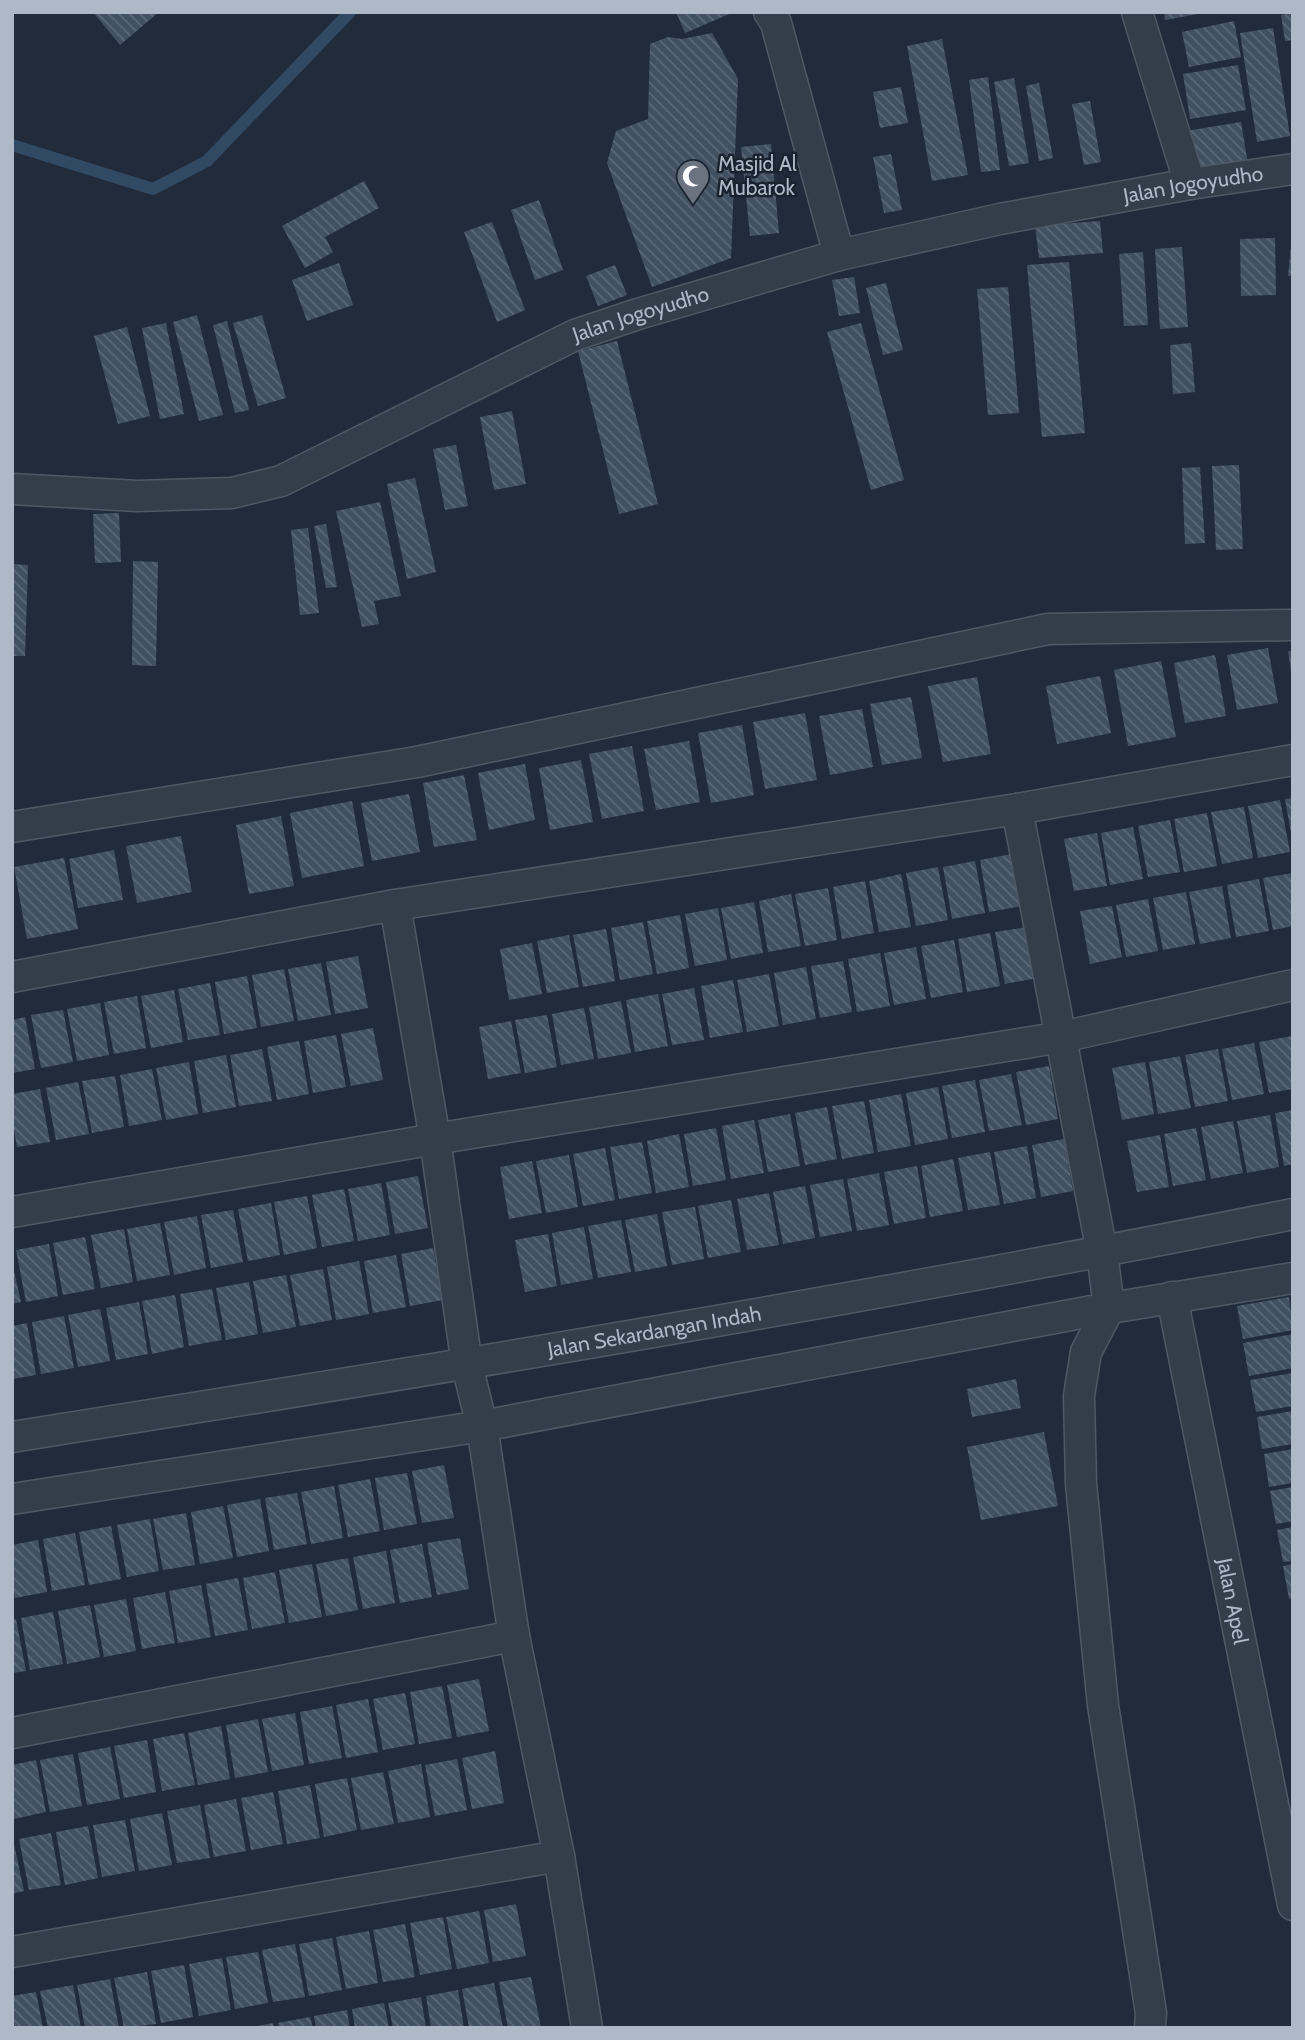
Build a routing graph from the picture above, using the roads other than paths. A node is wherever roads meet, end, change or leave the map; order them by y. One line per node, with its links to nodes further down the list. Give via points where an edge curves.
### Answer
1 (769, 12): 5 (street, via 776,23)
2 (1137, 12): 4 (street)
3 (1293, 169): 4 (street, Jalan Jogoyudho)
4 (1190, 184): 5 (street, Jalan Jogoyudho)
5 (839, 255): 6 (street, Jalan Jogoyudho, via 575,335 281,481 232,493 137,496)
6 (12, 489)
7 (1293, 625): 10 (street, via 1048,629 417,762)
8 (1293, 760): 9 (street)
9 (1017, 809): 11 (street); 14 (street)
10 (12, 827)
11 (395, 905): 12 (street); 15 (street)
12 (12, 977)
13 (1293, 985): 14 (street)
14 (1062, 1037): 15 (street); 18 (street)
15 (435, 1139): 16 (street); 22 (street)
16 (12, 1212)
17 (1293, 1214): 18 (street, Jalan Sekardangan Indah)
18 (1102, 1252): 21 (street); 22 (street, Jalan Sekardangan Indah)
19 (1293, 1278): 20 (street)
20 (1172, 1297): 21 (street); 29 (street, Jalan Apel)
21 (1109, 1308): 23 (street); 32 (street, via 1086,1352 1079,1396 1081,1484 1103,1705)
22 (467, 1364): 23 (street); 24 (street, Jalan Sekardangan Indah)
23 (482, 1426): 25 (street); 26 (street)
24 (12, 1437)
25 (12, 1499)
26 (514, 1636): 27 (street); 28 (street)
27 (12, 1734)
28 (559, 1856): 30 (street); 31 (street)
29 (1293, 1905)
30 (12, 1952)
31 (587, 2028)
32 (1150, 2028)

